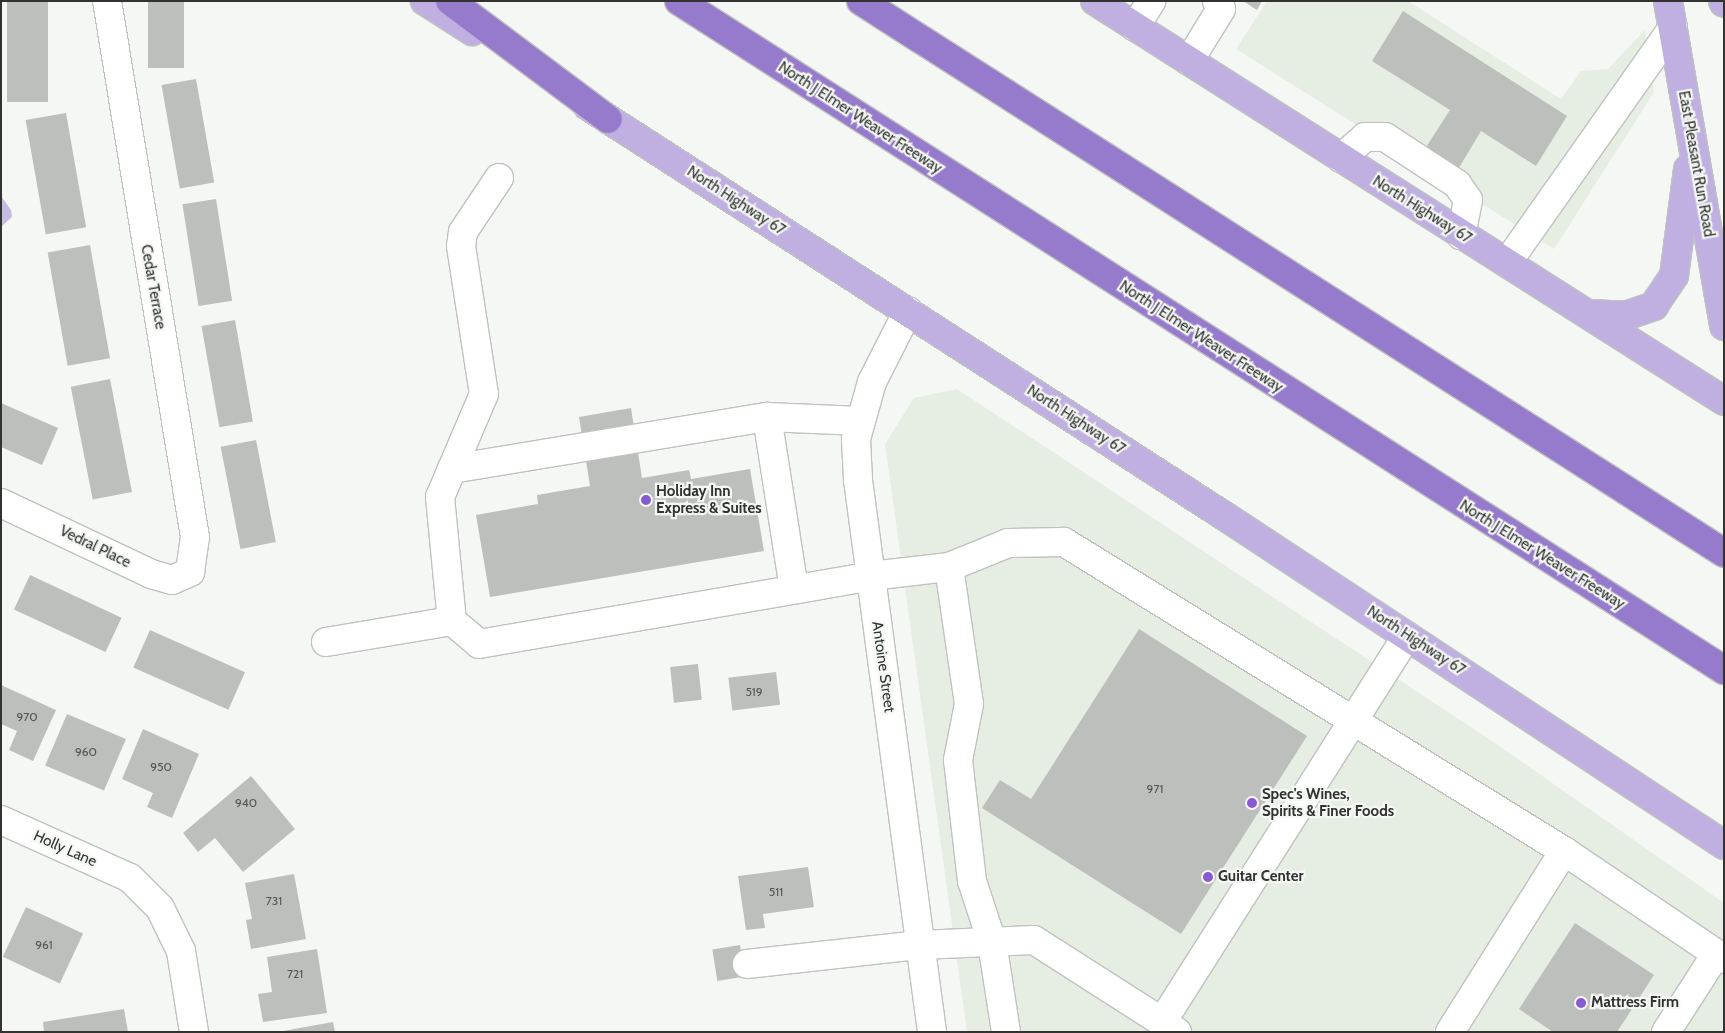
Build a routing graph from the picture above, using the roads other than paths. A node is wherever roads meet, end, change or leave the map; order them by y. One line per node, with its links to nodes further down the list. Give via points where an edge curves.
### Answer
1 (107, 1): 29 (street, Cedar Terrace, via 195,537)
2 (425, 1): 13 (main road, North Highway 67)
3 (450, 1): 13 (highway)
4 (679, 1): 35 (highway, North J Elmer Weaver Freeway)
5 (861, 1): 27 (highway)
6 (1095, 1): 10 (main road, North Highway 67)
7 (1151, 1): 10 (street)
8 (1217, 1): 12 (street, via 1221,10)
9 (1668, 1): 11 (main road, East Pleasant Run Road)
10 (1134, 27): 12 (main road, North Highway 67)
11 (1673, 28): 14 (main road, East Pleasant Run Road); 18 (street)
12 (1189, 61): 15 (main road, North Highway 67)
13 (608, 119): 19 (main road, North Highway 67)
14 (1692, 138): 20 (main road, via 1674,276 1654,306 1624,316); 21 (main road, East Pleasant Run Road)
15 (1341, 158): 17 (main road, North Highway 67); 17 (street, via 1365,137 1385,137 1457,184 1468,200)
16 (499, 178): 25 (street, via 463,232 461,246 484,394)
17 (1462, 235): 18 (main road, North Highway 67)
18 (1506, 263): 20 (main road, North Highway 67)
19 (908, 311): 24 (street, Antoine Street, via 872,382); 33 (main road, North Highway 67)
20 (1588, 314): 22 (main road, North Highway 67)
21 (1724, 326)
22 (1724, 401)
23 (766, 417): 24 (street); 25 (street); 31 (street)
24 (861, 421): 30 (street, Antoine Street, via 856,439 858,480)
25 (452, 469): 32 (street, via 440,497)
26 (1, 503): 29 (street, Vedral Place, via 152,574 172,580)
27 (1724, 553)
28 (949, 567): 30 (street); 36 (street, via 1008,543 1064,542); 40 (street, via 970,704 958,760 972,881)
29 (190, 572)
30 (871, 576): 31 (street); 41 (street, Antoine Street)
31 (794, 589): 32 (street, via 478,644)
32 (452, 622): 34 (street)
33 (1408, 636): 36 (street); 38 (main road, North Highway 67)
34 (326, 642)
35 (1724, 670)
36 (1354, 720): 39 (street); 44 (street)
37 (1, 820): 45 (street, Holly Lane, via 130,878 160,908 181,951)
38 (1724, 845)
39 (1564, 851): 42 (street); 48 (street)
40 (992, 942): 41 (street); 44 (street, via 1034,940); 47 (street)
41 (920, 945): 43 (street); 46 (street, Antoine Street)
42 (1720, 957): 49 (street)
43 (747, 964)
44 (1170, 1027)
45 (194, 1032)
46 (932, 1032)
47 (1006, 1032)
48 (1450, 1032)
49 (1666, 1032)

